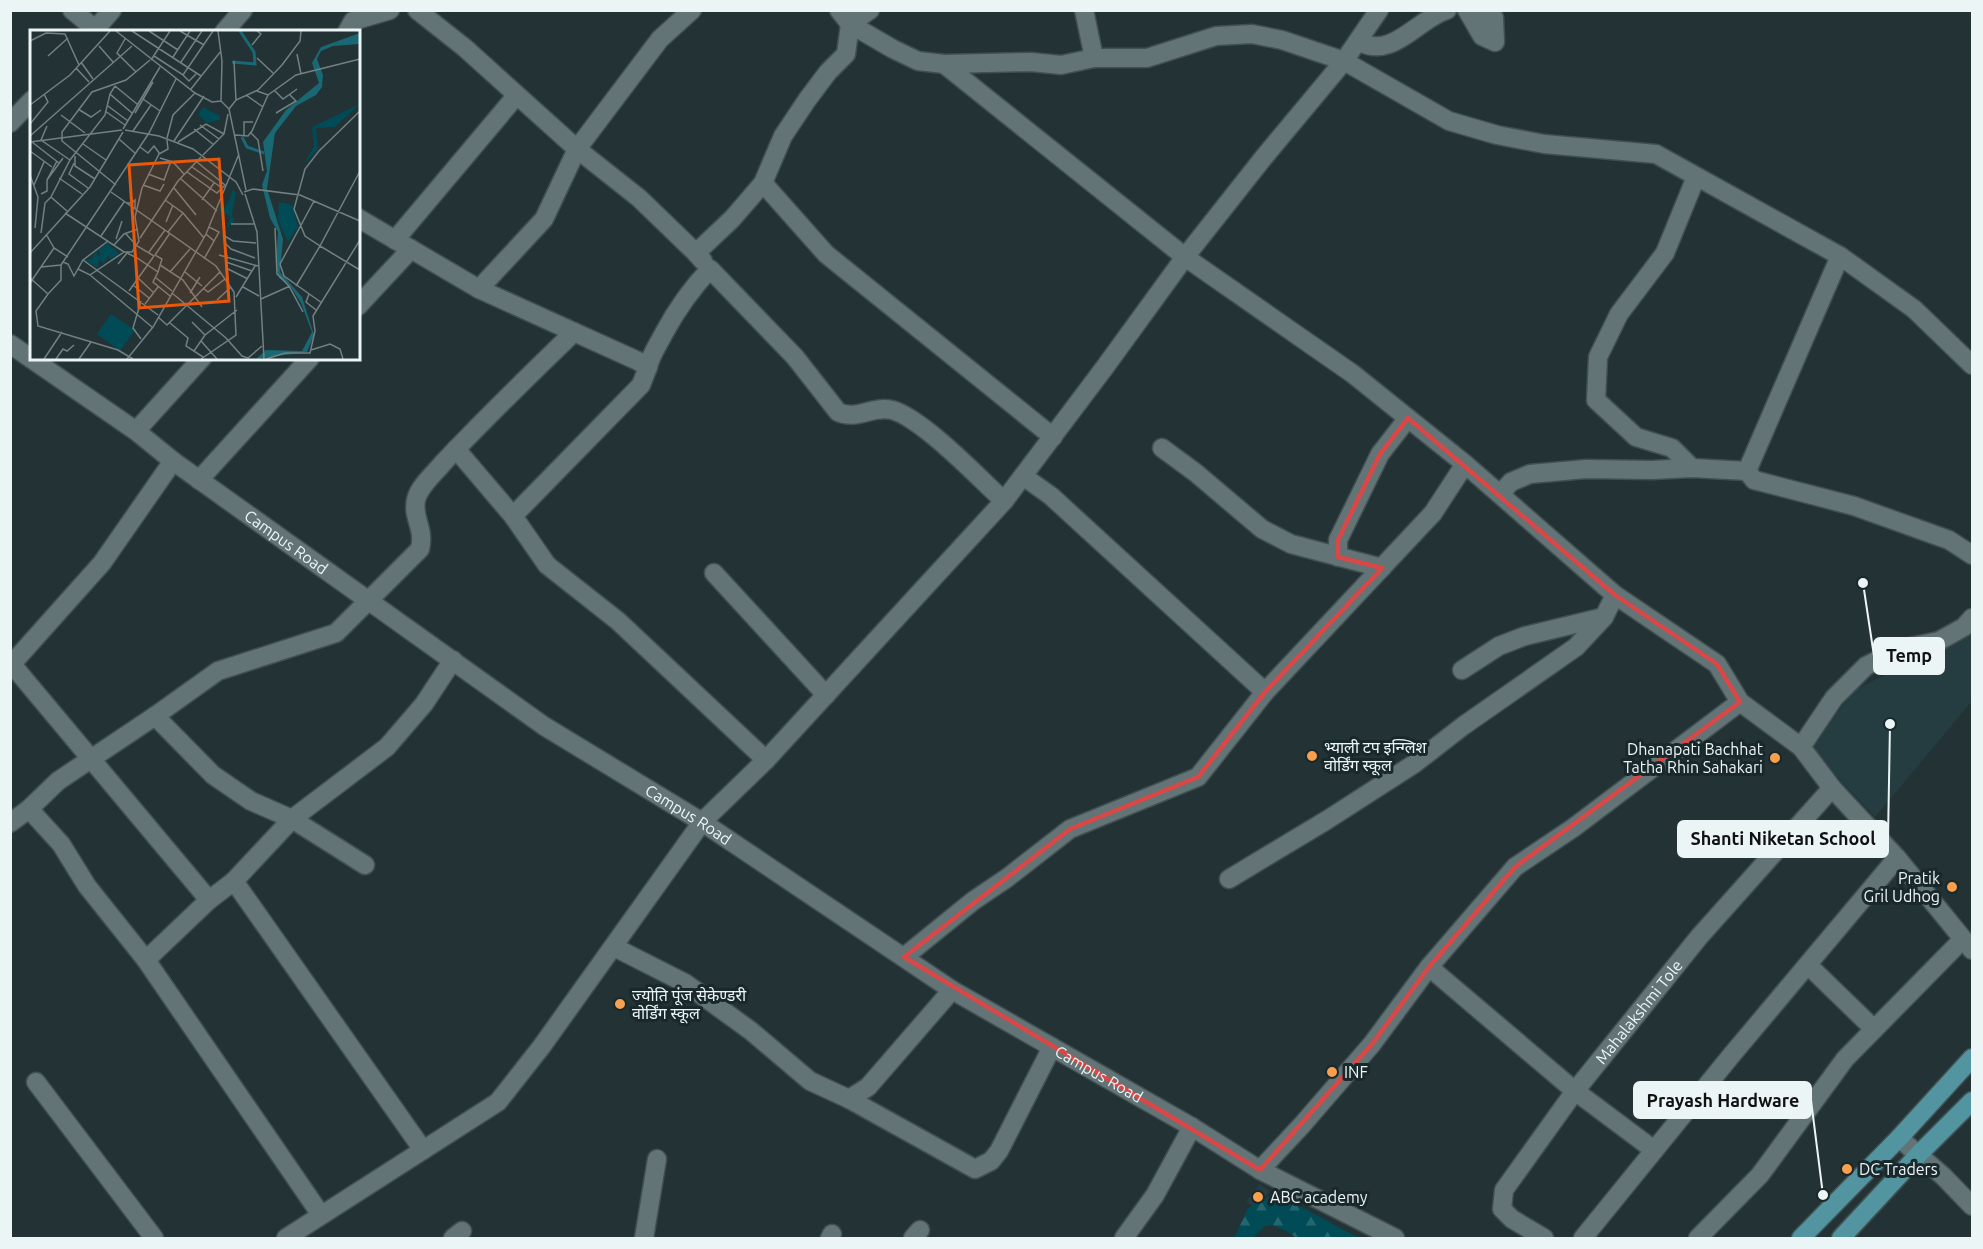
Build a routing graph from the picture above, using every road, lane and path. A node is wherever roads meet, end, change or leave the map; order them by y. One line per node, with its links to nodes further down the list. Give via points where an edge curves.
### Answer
1 (72, 10): 14 (street)
2 (112, 10): 14 (street)
3 (243, 10): 15 (street)
4 (390, 10): 16 (street, via 353,21)
5 (417, 10): 21 (street)
6 (692, 10): 24 (street, via 660,39)
7 (870, 10): 13 (street)
8 (1084, 10): 18 (street)
9 (1379, 10): 17 (street)
10 (1447, 10): 17 (street, via 1389,45 1366,45)
11 (1467, 10): 12 (street, via 1482,36 1495,42 1494,18)
12 (1479, 10)
13 (844, 17): 20 (street, via 918,61); 26 (street, via 846,54 828,72 783,136)
14 (94, 30)
15 (226, 30)
16 (348, 30)
17 (1358, 40): 19 (street)
18 (1094, 58): 19 (street, via 1147,58 1216,36 1252,34 1282,39); 20 (street, via 1061,65)
19 (1344, 61): 25 (street, via 1449,121 1545,144 1656,154); 31 (street)
20 (944, 64): 31 (street)
21 (516, 96): 24 (street); 28 (street)
22 (30, 102): 23 (street)
23 (10, 123)
24 (577, 149): 29 (street, via 639,198); 33 (street, via 544,219)
25 (1696, 177): 30 (street); 50 (street, via 1665,253 1619,314 1598,357 1596,400 1636,437 1672,448)
26 (763, 183): 29 (street); 45 (street, via 826,254)
27 (360, 219): 28 (street)
28 (403, 245): 33 (street); 34 (street)
29 (696, 253): 32 (street)
30 (1840, 256): 41 (street, via 1914,309); 51 (street)
31 (1185, 257): 43 (street, via 1353,374); 45 (street)
32 (710, 269): 42 (street, via 674,313); 55 (street, via 795,357 838,412 847,416 892,410 913,420)
33 (479, 289): 35 (street)
34 (360, 303)
35 (574, 332): 42 (street); 47 (street)
36 (10, 344): 37 (street, Campus Road)
37 (30, 358)
38 (33, 360): 44 (street, Campus Road)
39 (200, 360): 44 (street)
40 (308, 360): 53 (street)
41 (1972, 365)
42 (648, 367): 56 (street, via 641,385)
43 (1408, 418): 49 (street); 58 (street, via 1380,454 1338,540)
44 (136, 431): 48 (street, Campus Road)
45 (1053, 437): 52 (street)
46 (1162, 448): 58 (street, via 1262,529 1291,544)
47 (456, 449): 56 (street); 62 (street, via 416,498 415,512 422,533 420,549)
48 (173, 461): 53 (street, Campus Road); 66 (street, via 102,563)
49 (1465, 464): 54 (street); 59 (street, via 1433,513)
50 (1692, 468): 51 (street); 54 (street, via 1530,474 1511,482)
51 (1747, 471): 57 (street, via 1754,480 1854,506 1949,540)
52 (1023, 476): 55 (street); 68 (street, via 1052,496)
53 (199, 480): 62 (street, Campus Road)
54 (1500, 494): 61 (street)
55 (1004, 501): 69 (street)
56 (513, 516): 74 (street, via 547,565 618,621)
57 (1972, 555)
58 (1338, 557): 59 (street)
59 (1382, 568): 68 (street)
60 (714, 573): 69 (street)
61 (1616, 595): 63 (street); 70 (street, via 1717,664)
62 (367, 601): 65 (street, Campus Road); 71 (street, via 336,633 218,670)
63 (1604, 617): 67 (street, via 1525,636 1499,646); 82 (street, via 1576,647 1413,764)
64 (1972, 618): 72 (street, via 1940,641 1900,650 1866,666 1834,699)
65 (453, 660): 77 (street, via 424,704 387,747); 78 (street, Campus Road, via 544,726)
66 (11, 664): 73 (street)
67 (1462, 670)
68 (1265, 692): 87 (street, via 1198,777 1070,829)
69 (826, 695): 74 (street)
70 (1740, 702): 72 (street); 90 (street, via 1515,867)
71 (155, 716): 73 (street); 77 (street, via 213,775 251,801)
72 (1801, 747): 75 (street)
73 (92, 759): 76 (street, via 58,781); 84 (street)
74 (766, 760): 78 (street)
75 (1832, 788): 80 (street); 96 (street, Mahalakshmi Tole, via 1699,938)
76 (29, 809): 79 (street); 88 (street, via 61,844 87,886)
77 (292, 819): 81 (street); 83 (street)
78 (702, 822): 86 (street); 87 (street, Campus Road)
79 (10, 823)
80 (1897, 858): 85 (street); 89 (street)
81 (365, 865)
82 (1229, 879)
83 (234, 881): 84 (street); 101 (street)
84 (209, 900): 88 (street)
85 (1968, 945): 92 (street)
86 (614, 946): 97 (street, via 685,982 810,1081); 101 (street, via 498,1102)
87 (904, 957): 91 (street, Campus Road)
88 (146, 960): 107 (street)
89 (1808, 965): 92 (street); 102 (street)
90 (1429, 967): 96 (street); 105 (street, via 1372,1044)
91 (952, 990): 93 (street, Campus Road); 97 (street, via 868,1087)
92 (1874, 1029): 115 (street, via 1845,1059 1760,1175)
93 (1052, 1047): 97 (street, via 999,1151 991,1161 975,1169); 99 (street, Campus Road)
94 (1972, 1058): 100 (main road)
95 (36, 1082): 108 (street)
96 (1575, 1091): 102 (street); 113 (street, Mahalakshmi Tole, via 1504,1190 1502,1209)
97 (849, 1099)
98 (1972, 1101): 103 (main road)
99 (1192, 1126): 105 (street, Campus Road); 111 (street, via 1155,1195)
100 (1899, 1138): 103 (street); 116 (main road)
101 (423, 1150): 107 (street)
102 (1654, 1150): 114 (street)
103 (1918, 1155): 106 (street); 117 (main road)
104 (657, 1159): 110 (street)
105 (1260, 1170): 112 (street, Campus Road)
106 (1972, 1206)
107 (321, 1215): 109 (street)
108 (154, 1239)
109 (286, 1239)
110 (644, 1239)
111 (1124, 1239)
112 (1395, 1239)
113 (1544, 1239)
114 (1583, 1239)
115 (1698, 1239)
116 (1801, 1239)
117 (1841, 1239)

